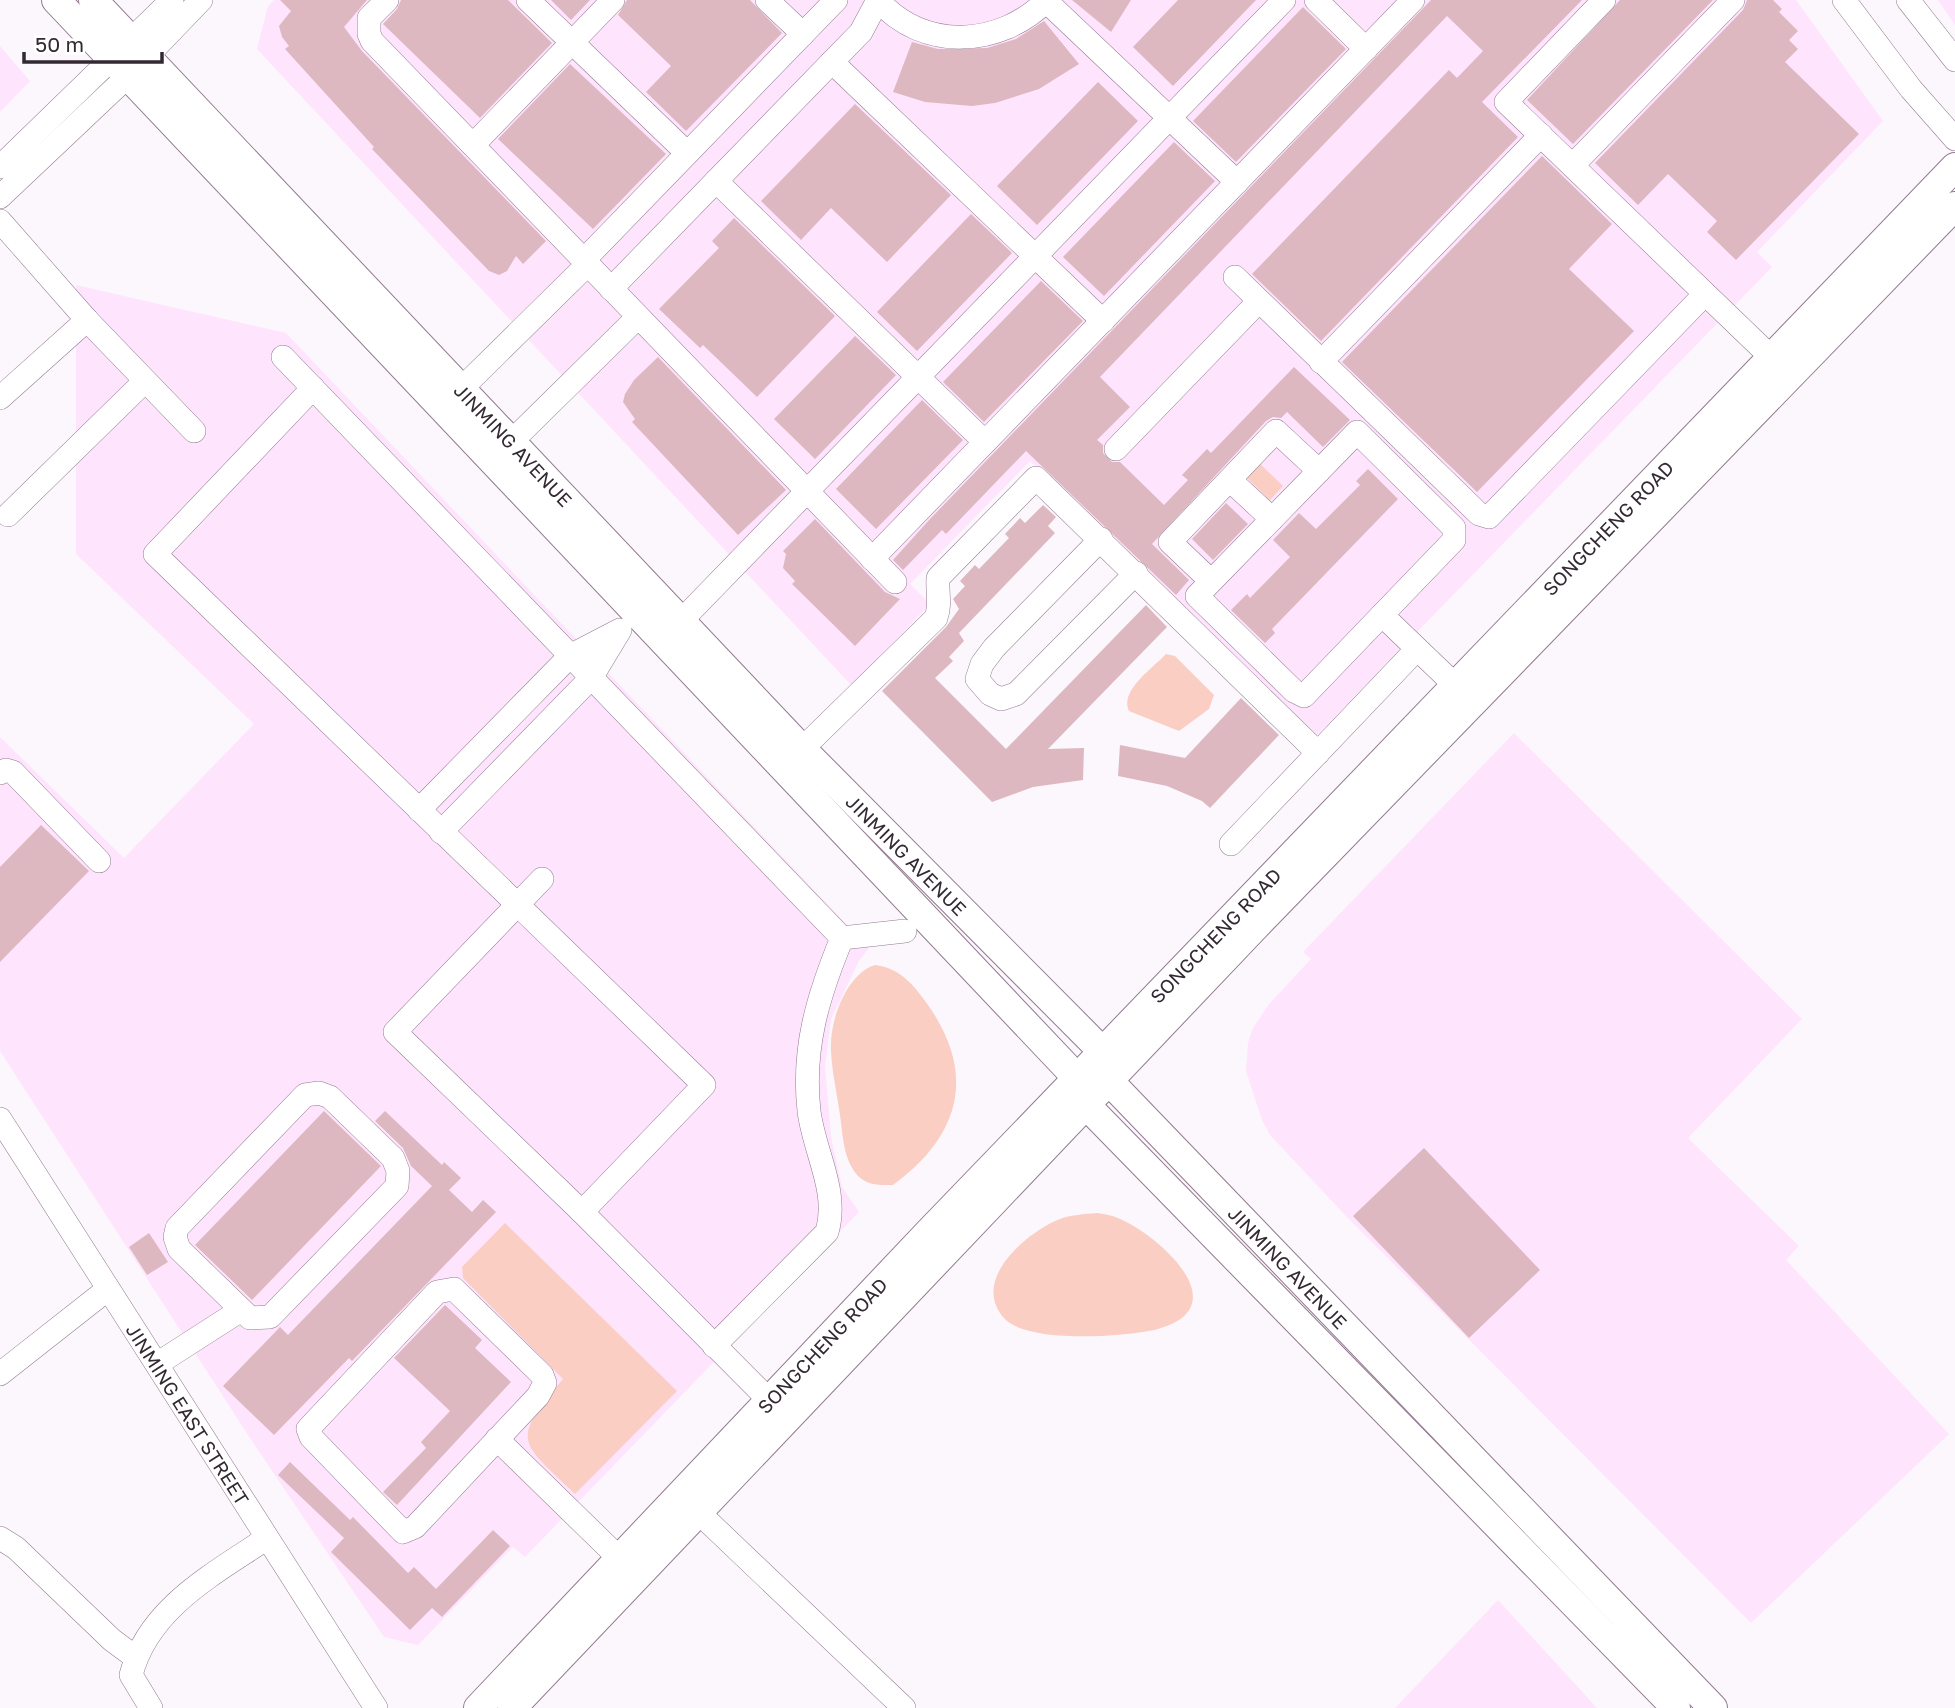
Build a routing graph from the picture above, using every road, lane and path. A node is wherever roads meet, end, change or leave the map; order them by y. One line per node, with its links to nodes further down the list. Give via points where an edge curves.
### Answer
1 (56, 0): 22 (main road, JINMING AVENUE)
2 (93, 0): 22 (main road, JINMING AVENUE)
3 (172, 0): 22 (street)
4 (201, 0): 22 (street)
5 (387, 0): 28 (street, via 369,18 372,41)
6 (528, 0): 20 (street)
7 (613, 0): 20 (street)
8 (767, 0): 19 (street)
9 (836, 0): 19 (street)
10 (878, 0): 11 (street, via 914,27 967,38 1018,23); 24 (street, via 861,32)
11 (1046, 0): 25 (street)
12 (1284, 0): 25 (street)
13 (1316, 0): 21 (street)
14 (1413, 0): 21 (street)
15 (1604, 0): 26 (street, via 1506,102)
16 (1733, 0): 30 (street)
17 (1844, 0): 27 (street)
18 (1908, 0): 23 (street)
19 (803, 34): 29 (street)
20 (572, 42): 28 (street); 29 (street)
21 (1366, 49): 34 (street)
22 (129, 59): 31 (street); 35 (street); 53 (main road, JINMING AVENUE); 70 (main road, JINMING AVENUE)
23 (1955, 60)
24 (832, 62): 33 (street); 38 (street)
25 (1170, 118): 34 (street); 38 (street)
26 (1541, 135): 30 (street); 49 (street)
27 (1955, 139)
28 (473, 145): 39 (street)
29 (687, 153): 39 (street)
30 (1573, 165): 42 (street)
31 (0, 167)
32 (1955, 167): 48 (main road, SONGCHENG ROAD)
33 (716, 181): 41 (street); 50 (street)
34 (1237, 182): 46 (street)
35 (0, 197)
36 (1955, 206): 89 (main road, SONGCHENG ROAD)
37 (0, 220): 45 (street)
38 (1036, 257): 46 (street); 50 (street)
39 (586, 262): 41 (street); 53 (street)
40 (1235, 277): 43 (street)
41 (611, 289): 44 (street)
42 (1705, 294): 48 (street); 49 (street, via 1489,517 1479,514)
43 (1259, 301): 49 (street); 58 (street)
44 (639, 317): 56 (street); 61 (street)
45 (87, 320): 51 (street); 54 (street)
46 (1102, 321): 57 (street)
47 (283, 357): 52 (street)
48 (1772, 358): 75 (main road, SONGCHENG ROAD)
49 (1321, 362)
50 (919, 378): 57 (street); 61 (street)
51 (145, 381): 55 (street); 62 (street)
52 (313, 388): 73 (street); 79 (street, via 155,554)
53 (462, 388): 56 (main road, JINMING AVENUE)
54 (0, 398)
55 (194, 431)
56 (512, 441): 71 (main road, JINMING AVENUE)
57 (985, 442): 65 (street)
58 (1115, 449)
59 (1318, 471): 60 (street, via 1276,431); 63 (street); 69 (street, via 1357,432 1454,527 1454,540)
60 (1230, 480): 63 (street); 67 (street, via 1170,542)
61 (808, 493): 65 (street); 71 (street)
62 (8, 515)
63 (1272, 519): 67 (street)
64 (1101, 539): 66 (street); 66 (street, via 988,656 977,679 982,686 1001,699 1016,694); 76 (street, via 1036,478 937,578 940,607 936,618)
65 (872, 559): 68 (street)
66 (1136, 573): 77 (street)
67 (1211, 581): 69 (street, via 1197,596 1304,696)
68 (895, 582)
69 (1382, 615): 72 (street)
70 (629, 621): 73 (street); 74 (street); 88 (main road, JINMING AVENUE)
71 (681, 621): 76 (main road, JINMING AVENUE)
72 (1417, 649): 75 (street); 77 (street)
73 (570, 656): 74 (street); 79 (street)
74 (591, 678): 80 (street); 86 (street)
75 (1457, 687): 87 (main road, SONGCHENG ROAD)
76 (802, 749): 87 (main road, JINMING AVENUE)
77 (1318, 753): 81 (street)
78 (0, 773): 82 (street, via 13,772)
79 (419, 810): 80 (street)
80 (441, 832): 84 (street)
81 (1231, 844)
82 (99, 861)
83 (542, 879): 84 (street)
84 (516, 905): 92 (street, via 395,1032); 92 (street, via 704,1085)
85 (905, 931): 86 (street)
86 (842, 939): 95 (street, via 810,1027 806,1069 809,1114 831,1198 827,1232)
87 (1102, 1052): 88 (main road, SONGCHENG ROAD); 89 (main road, JINMING AVENUE)
88 (1078, 1079): 90 (main road, JINMING AVENUE); 98 (main road, SONGCHENG ROAD)
89 (1110, 1082): 90 (main road, SONGCHENG ROAD); 111 (main road, JINMING AVENUE)
90 (1087, 1106): 100 (main road, SONGCHENG ROAD); 110 (main road, JINMING AVENUE)
91 (4, 1135): 93 (street, JINMING EAST STREET)
92 (582, 1212): 95 (street)
93 (108, 1289): 96 (street, JINMING EAST STREET); 97 (street)
94 (241, 1310): 94 (street, via 179,1249 177,1228 305,1095 330,1097 393,1158 397,1186 270,1317 250,1318); 96 (street)
95 (714, 1346): 98 (street)
96 (156, 1364): 102 (street, JINMING EAST STREET)
97 (0, 1374)
98 (771, 1402): 103 (main road, SONGCHENG ROAD)
99 (497, 1439): 99 (street, via 415,1527 403,1532 308,1429 437,1292 454,1289 545,1383); 103 (street)
100 (697, 1511): 108 (main road, SONGCHENG ROAD); 109 (street)
101 (0, 1538): 104 (street)
102 (267, 1538): 104 (street, via 161,1617); 106 (street, JINMING EAST STREET)
103 (620, 1559): 107 (main road, SONGCHENG ROAD)
104 (135, 1657): 105 (street, via 131,1675)
105 (151, 1708)
106 (376, 1708)
107 (478, 1708)
108 (512, 1708)
109 (904, 1708)
110 (1676, 1708)
111 (1713, 1708)

